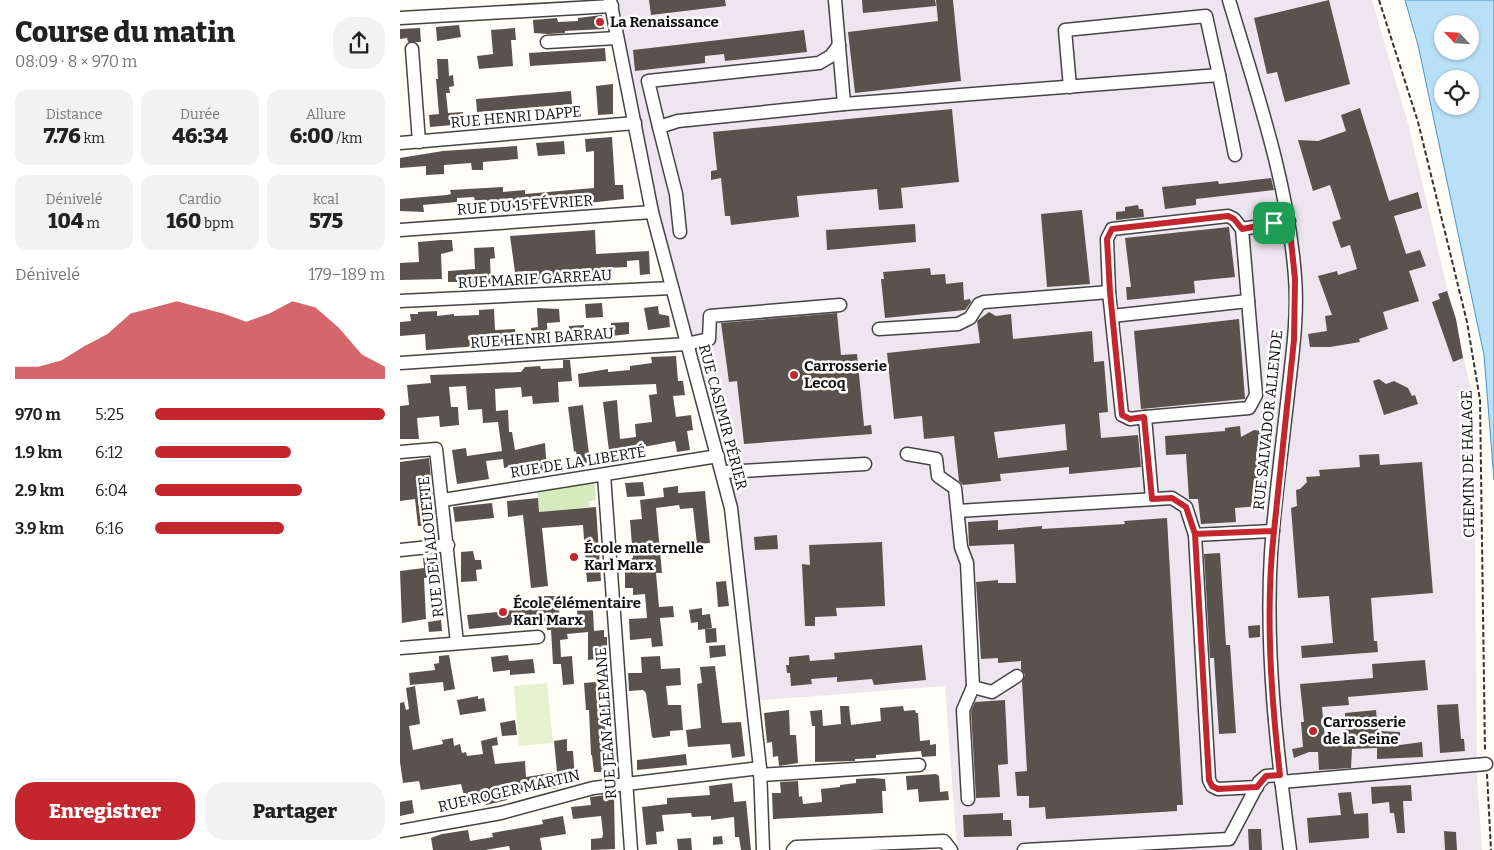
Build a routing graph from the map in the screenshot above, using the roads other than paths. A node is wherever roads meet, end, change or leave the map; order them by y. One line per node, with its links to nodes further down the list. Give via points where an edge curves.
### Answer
1 (835, 0): 7 (street)
2 (1230, 0): 18 (street, RUE SALVADOR ALLENDE, via 1281,178)
3 (611, 3): 4 (street); 5 (street, RUE CASIMIR PÉRIER)
4 (400, 18)
5 (617, 38): 6 (street); 12 (street, RUE CASIMIR PÉRIER)
6 (547, 42)
7 (839, 45): 11 (street); 13 (street, via 832,56 819,63 648,81)
8 (412, 49): 14 (street)
9 (1219, 75): 10 (street); 10 (street, via 1206,16 1065,30); 16 (street)
10 (1070, 87): 11 (street)
11 (844, 104): 13 (street, via 678,121)
12 (635, 123): 14 (street, RUE HENRI DAPPE); 17 (street, RUE CASIMIR PÉRIER)
13 (659, 127): 21 (street, via 676,194)
14 (419, 142): 15 (street, RUE HENRI DAPPE)
15 (400, 143)
16 (1235, 155)
17 (652, 212): 20 (street, RUE DU 15 FÉVRIER); 22 (street, RUE CASIMIR PÉRIER)
18 (1289, 221): 19 (street); 41 (street, RUE SALVADOR ALLENDE, via 1295,279 1294,340)
19 (1242, 229): 23 (street, via 1228,216 1112,229 1107,239); 25 (street)
20 (400, 230)
21 (680, 232)
22 (672, 288): 24 (street, RUE MARIE GARREAU); 29 (street, RUE CASIMIR PÉRIER)
23 (1110, 292): 27 (street); 28 (street, via 984,302 970,318 958,324)
24 (400, 301)
25 (1248, 301): 27 (street); 31 (street, via 1256,395 1249,408)
26 (840, 305): 29 (street, RUE HENRI BARRAU, via 710,316 709,339)
27 (1112, 316): 31 (street, via 1122,415 1130,419)
28 (880, 329)
29 (686, 344): 30 (street, RUE HENRI BARRAU); 34 (street, RUE CASIMIR PÉRIER)
30 (400, 363)
31 (1144, 417): 38 (street)
32 (400, 452): 39 (street, RUE DE L'ALOUETTE, via 436,449)
33 (907, 454): 40 (street, via 936,459 938,476 955,488)
34 (718, 456): 36 (street, RUE CASIMIR PÉRIER); 37 (street, RUE DE LA LIBERTÉ)
35 (865, 464): 36 (street)
36 (723, 472): 52 (street, RUE CASIMIR PÉRIER, via 732,508)
37 (604, 475): 39 (street, RUE DE LA LIBERTÉ); 54 (street, RUE JEAN ALLEMANE)
38 (1152, 499): 40 (street); 42 (street, via 1172,498 1186,507)
39 (444, 500): 43 (street, RUE DE L'ALOUETTE)
40 (958, 511): 49 (street, via 961,547 967,563)
41 (1274, 531): 42 (street); 53 (street, RUE SALVADOR ALLENDE, via 1270,581 1271,660)
42 (1195, 534): 55 (street, via 1209,780 1218,789)
43 (448, 546): 44 (street); 46 (street, RUE DE L'ALOUETTE)
44 (400, 550)
45 (538, 637): 46 (street)
46 (457, 642): 47 (street)
47 (400, 648)
48 (1017, 676): 49 (street, via 992,692)
49 (973, 687): 56 (street, via 963,710)
50 (1486, 764): 53 (street)
51 (919, 765): 52 (street, RUE ROGER MARTIN)
52 (760, 772): 54 (street, RUE ROGER MARTIN); 59 (street, RUE CASIMIR PÉRIER)
53 (1280, 778): 55 (street, via 1266,776); 63 (street, RUE SALVADOR ALLENDE)
54 (627, 786): 57 (street, RUE ROGER MARTIN, via 593,788 501,813); 58 (street, RUE JEAN ALLEMANE)
55 (1257, 787): 62 (street, via 1229,840)
56 (968, 799)
57 (400, 831)
58 (631, 850)
59 (763, 850)
60 (793, 850): 61 (street, via 796,847 944,841)
61 (951, 850)
62 (1024, 850)
63 (1290, 850)

